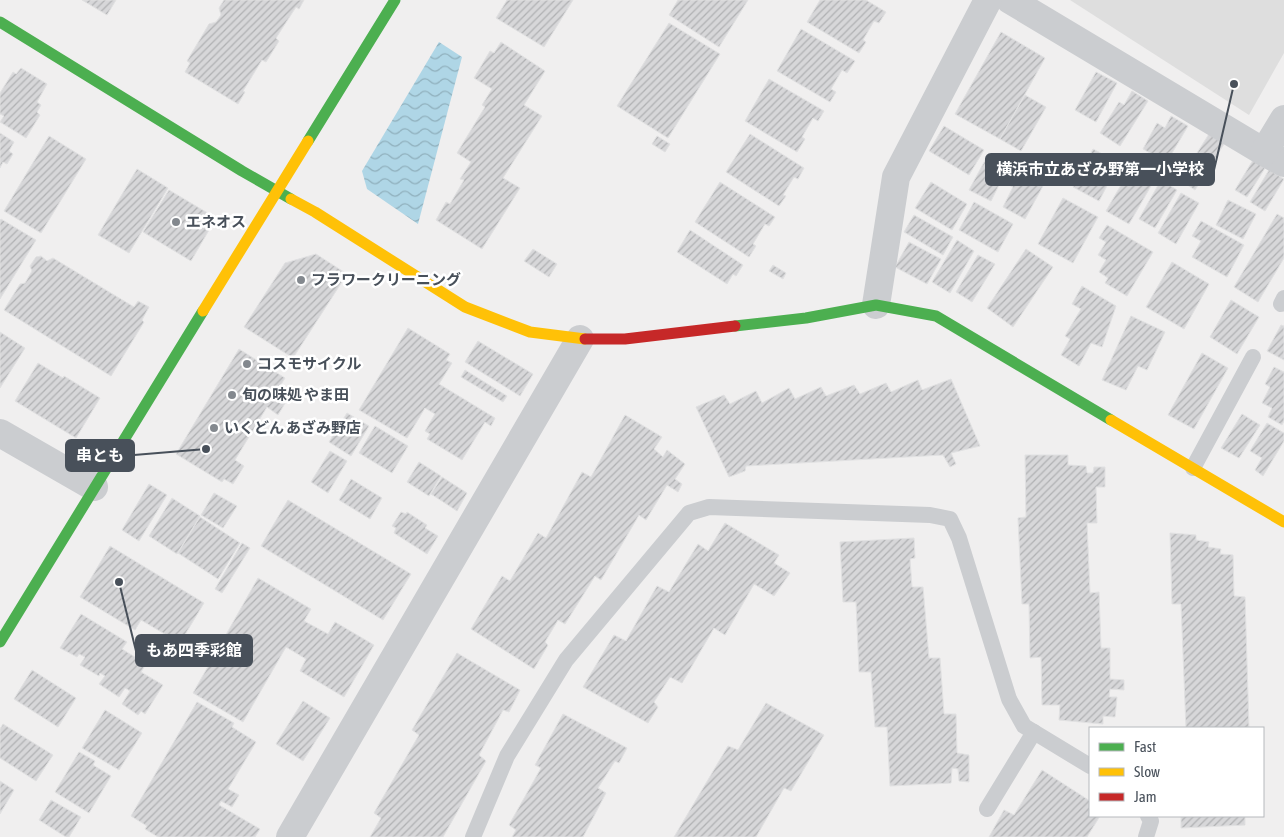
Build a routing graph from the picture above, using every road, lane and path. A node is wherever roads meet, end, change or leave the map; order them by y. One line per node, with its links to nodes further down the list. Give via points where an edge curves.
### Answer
1 (395, 0): 7 (street)
2 (988, 0): 8 (street, via 896,177)
3 (1010, 0): 6 (street)
4 (0, 22): 7 (street)
5 (1284, 119): 6 (street)
6 (1274, 158)
7 (278, 190): 9 (street, via 465,307 530,332); 13 (street)
8 (876, 306): 9 (street, via 806,318 625,339); 12 (street, via 936,316)
9 (580, 339): 20 (street)
10 (1253, 357): 12 (lane)
11 (0, 433): 13 (street)
12 (1194, 468): 14 (street)
13 (94, 487): 15 (street)
14 (1284, 522)
15 (0, 642)
16 (1034, 732): 17 (lane); 18 (lane); 21 (lane, via 1024,726 1009,699 959,538 950,519 930,515 709,507 689,513 566,660 508,756)
17 (1089, 765)
18 (987, 809)
19 (1148, 817): 22 (lane)
20 (290, 837)
21 (473, 837)
22 (1146, 837)

